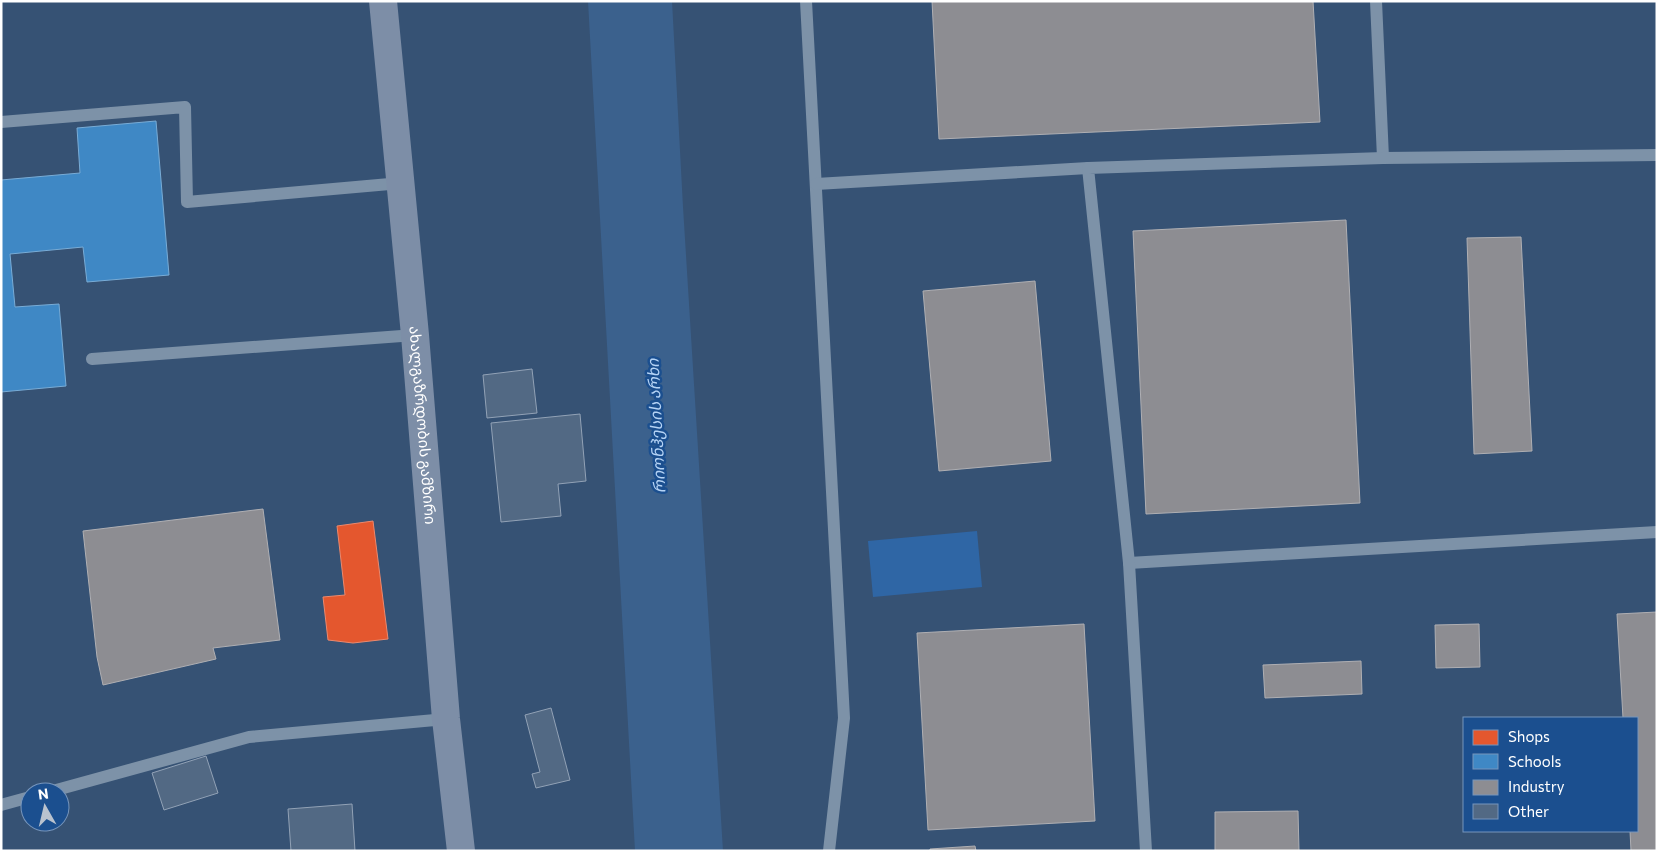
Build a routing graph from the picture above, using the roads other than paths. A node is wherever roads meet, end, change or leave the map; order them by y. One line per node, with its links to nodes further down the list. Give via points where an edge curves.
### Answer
1 (383, 1): 8 (main road, ახალგაზრდობის გამზირი)
2 (806, 1): 9 (lane)
3 (1376, 1): 6 (lane)
4 (1, 122): 8 (lane, via 185,107 187,202)
5 (1657, 155): 6 (lane)
6 (1382, 158): 7 (lane)
7 (1088, 168): 9 (lane); 13 (lane)
8 (400, 183): 10 (main road, ახალგაზრდობის გამზირი)
9 (816, 184): 19 (lane, via 844,718)
10 (415, 335): 11 (lane); 14 (main road, ახალგაზრდობის გამზირი)
11 (92, 359)
12 (1657, 532): 13 (lane)
13 (1130, 563): 20 (lane)
14 (446, 719): 15 (lane, via 249,736); 18 (main road, ახალგაზრდობის გამზირი)
15 (70, 786)
16 (20, 800): 17 (lane)
17 (1, 805)
18 (461, 851)
19 (829, 851)
20 (1146, 851)

